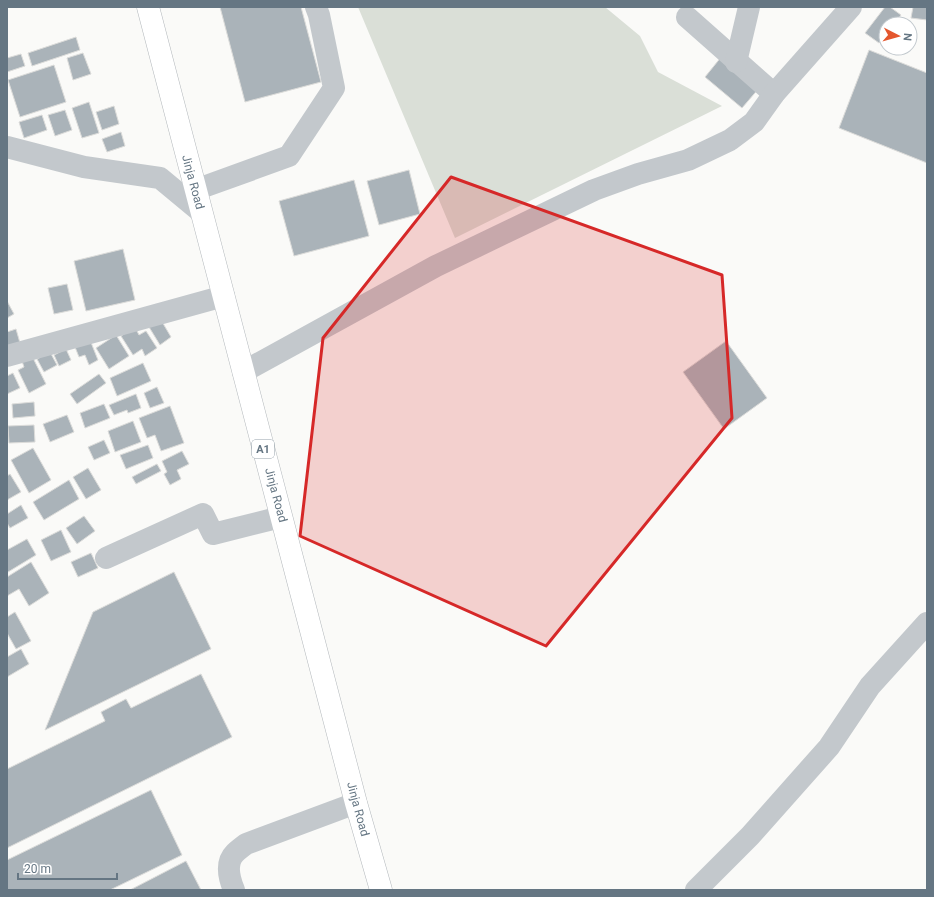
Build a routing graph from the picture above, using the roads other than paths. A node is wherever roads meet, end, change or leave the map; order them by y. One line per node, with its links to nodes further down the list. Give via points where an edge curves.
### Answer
1 (148, 7): 9 (highway, Jinja Road / A1)
2 (316, 7): 9 (street, via 334,88 289,156)
3 (749, 7): 6 (street)
4 (851, 7): 7 (street)
5 (687, 18): 6 (street)
6 (736, 62): 7 (street)
7 (774, 94): 13 (street, via 754,122 730,140 688,160 594,190 436,266)
8 (7, 147): 10 (street, via 84,167 160,178)
9 (195, 190): 10 (highway, Jinja Road / A1)
10 (201, 212): 11 (highway, Jinja Road / A1)
11 (224, 296): 12 (street); 13 (highway, Jinja Road / A1)
12 (7, 356)
13 (243, 372): 14 (highway, Jinja Road / A1)
14 (281, 517): 15 (street, via 212,534 203,514); 17 (highway, Jinja Road / A1)
15 (106, 558)
16 (927, 623): 20 (street, via 870,686 829,747 750,836)
17 (356, 803): 18 (street, via 246,844 234,854 229,864 230,880); 19 (highway, Jinja Road / A1)
18 (234, 890)
19 (381, 890)
20 (696, 890)

